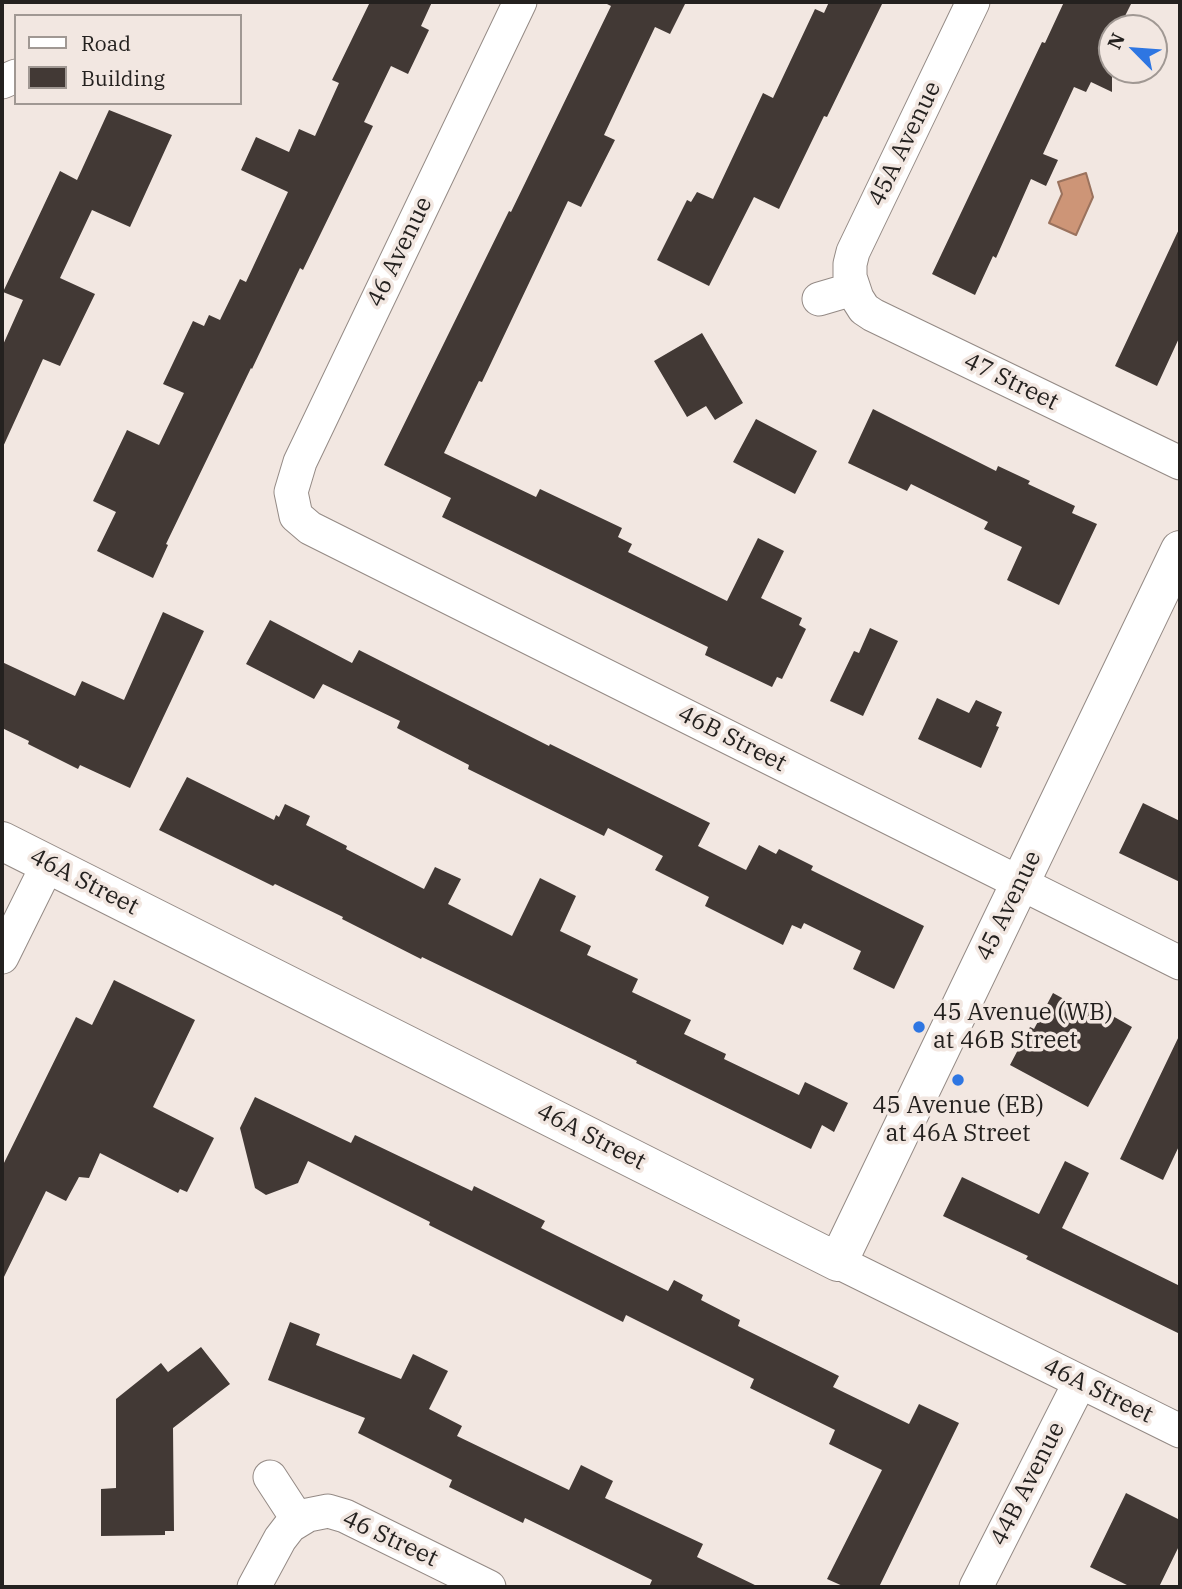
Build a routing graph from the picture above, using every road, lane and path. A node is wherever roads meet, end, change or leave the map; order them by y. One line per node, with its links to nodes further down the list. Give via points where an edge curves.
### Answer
1 (520, 2): 6 (street, 46 Avenue, via 300,462)
2 (973, 2): 3 (street, 45A Avenue, via 853,252)
3 (853, 289): 4 (street); 5 (street, 47 Street, via 873,315)
4 (819, 299)
5 (1180, 463)
6 (292, 505): 10 (street, 46B Street, via 296,516 310,528)
7 (1180, 550): 10 (street, 45 Avenue)
8 (2, 841): 9 (street, 46A Street)
9 (48, 864): 11 (street); 13 (street, 46A Street)
10 (1020, 883): 12 (street, 46B Street); 13 (street, 45 Avenue)
11 (2, 957)
12 (1180, 964)
13 (838, 1262): 14 (street, 46A Street)
14 (1080, 1382): 15 (street, 46A Street); 20 (street, 44B Avenue)
15 (1180, 1432)
16 (270, 1477): 17 (street)
17 (298, 1520): 18 (street, via 280,1539); 19 (street, 46 Street, via 328,1511 345,1516)
18 (254, 1587)
19 (489, 1587)
20 (976, 1587)

